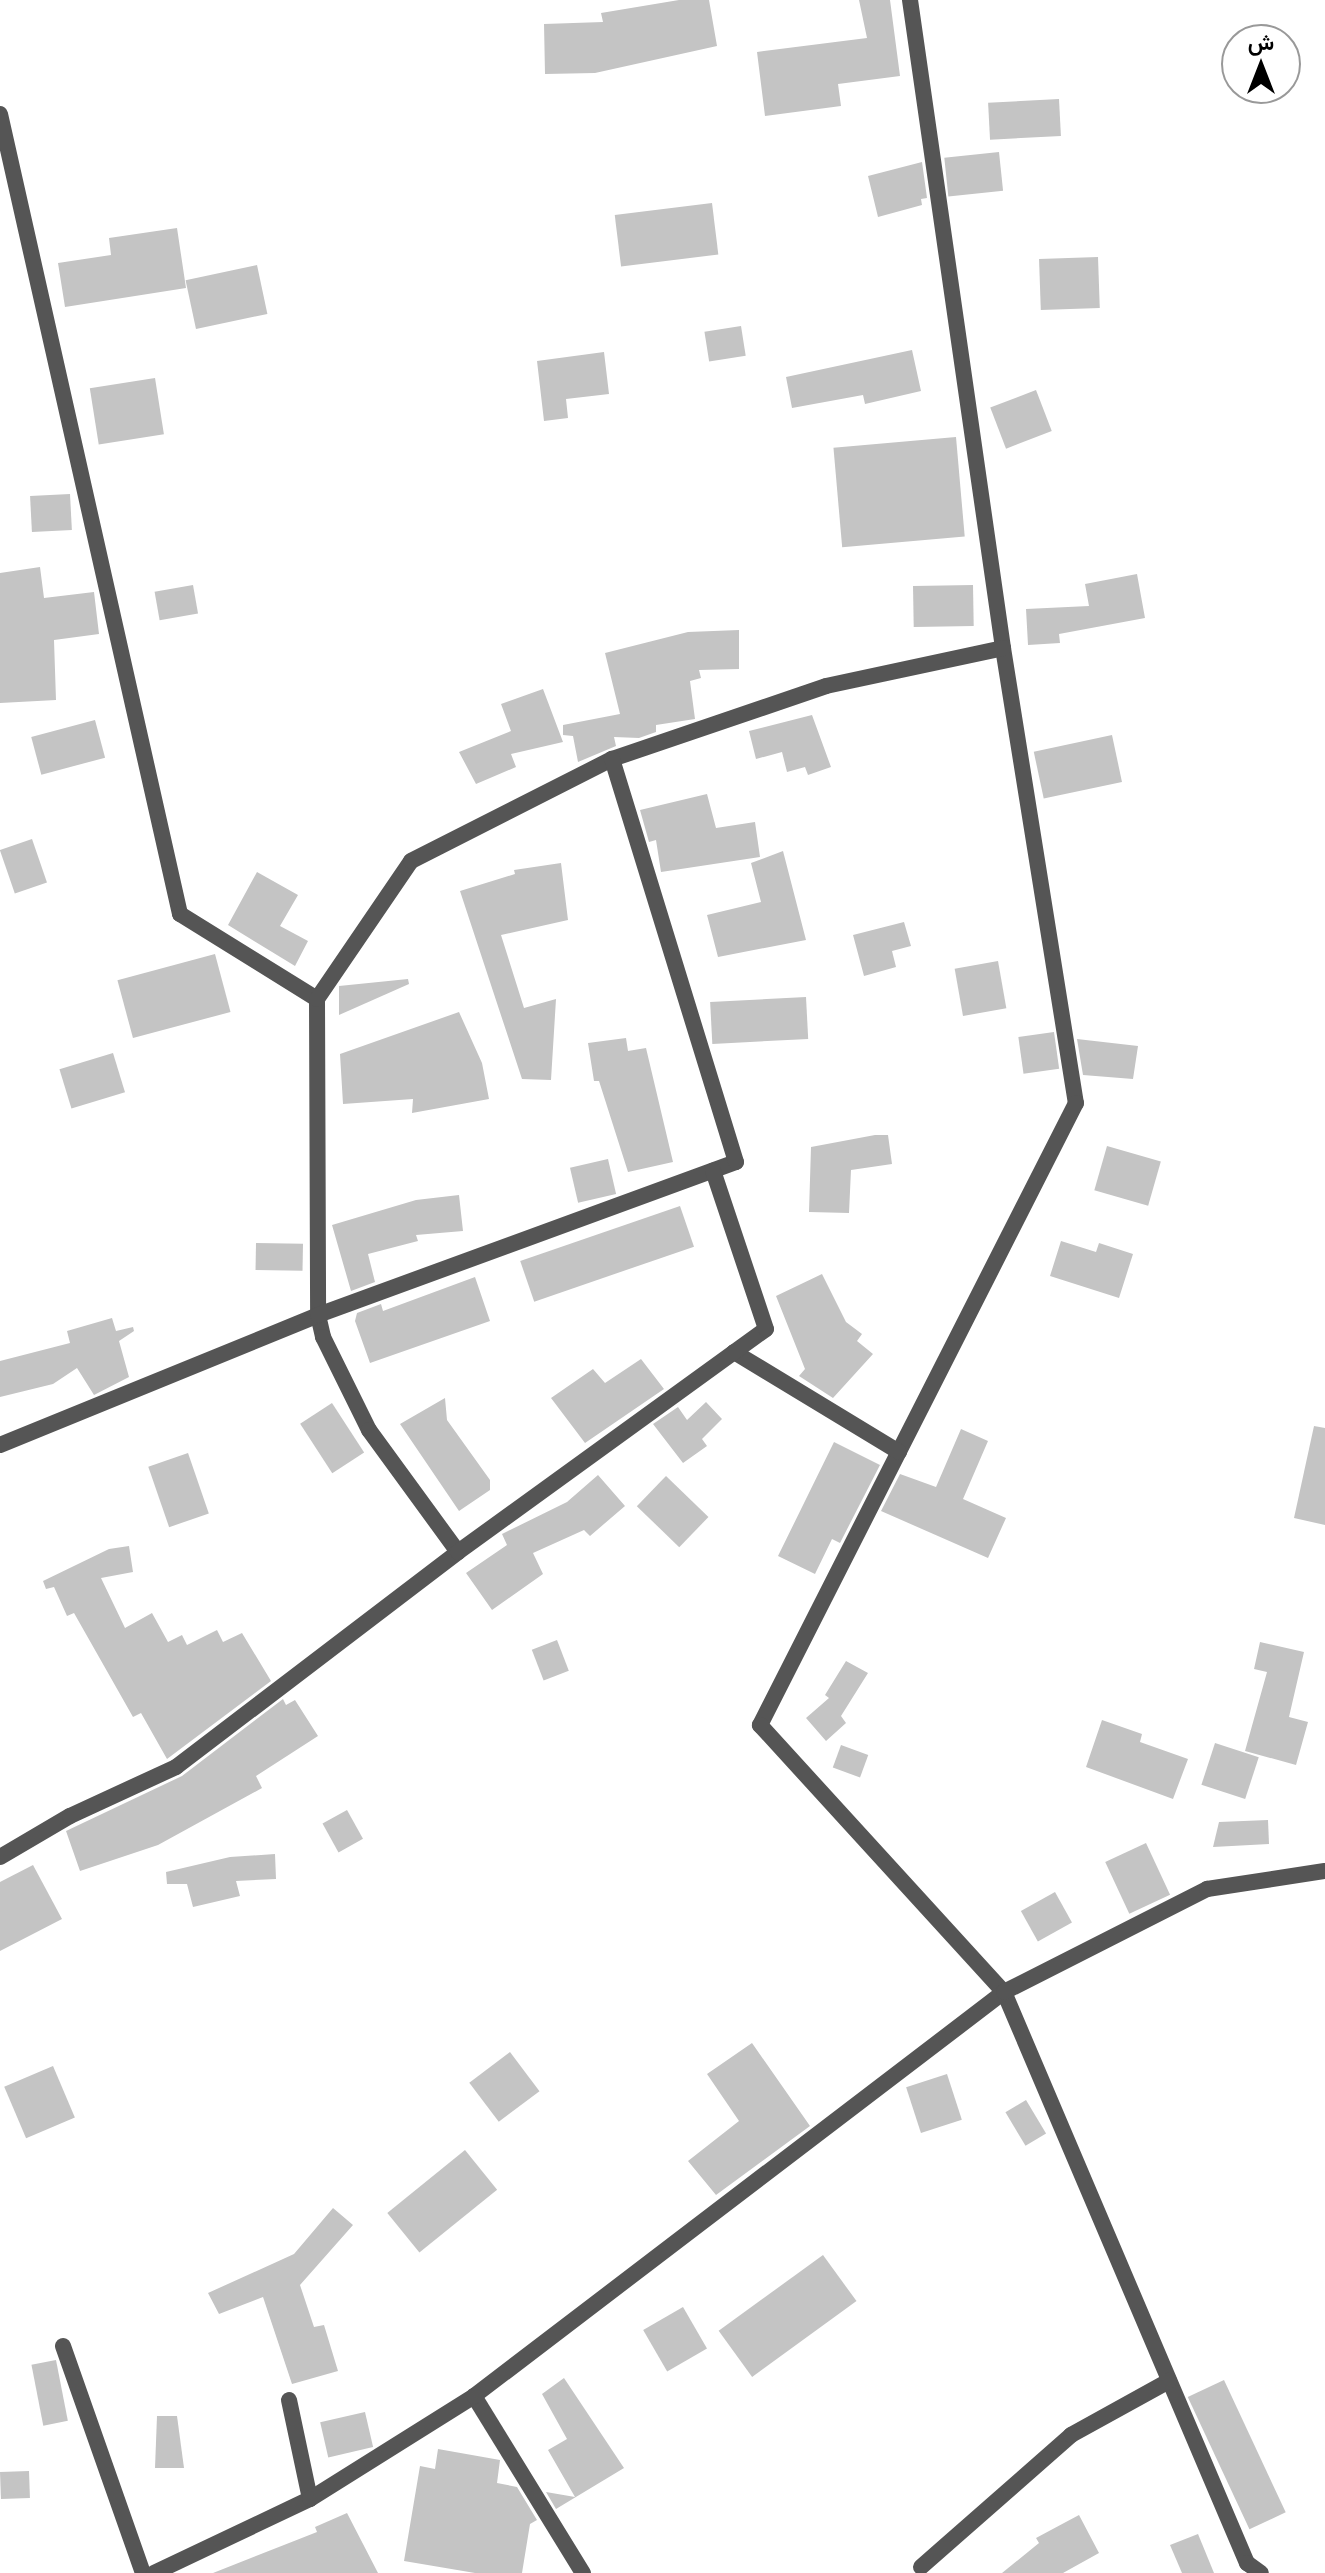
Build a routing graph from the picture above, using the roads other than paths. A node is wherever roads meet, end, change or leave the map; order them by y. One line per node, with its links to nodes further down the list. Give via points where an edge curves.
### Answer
1 (910, 0): 3 (street)
2 (0, 114): 5 (street, via 180,914)
3 (1003, 648): 4 (street, via 826,686); 10 (street, via 1076,1103)
4 (612, 759): 5 (street, via 411,861); 6 (street, via 736,1162)
5 (317, 999): 7 (street)
6 (713, 1171): 7 (street); 8 (street, via 766,1329)
7 (318, 1315): 9 (street); 11 (street, via 323,1337 369,1430)
8 (734, 1352): 10 (street); 11 (street)
9 (0, 1445)
10 (899, 1452): 14 (street, via 760,1725)
11 (458, 1552): 12 (street, via 176,1767 70,1816)
12 (0, 1857)
13 (1325, 1871): 14 (street, via 1207,1889)
14 (1004, 1992): 16 (street); 17 (street)
15 (63, 2346): 22 (street)
16 (1169, 2381): 20 (street, via 1071,2435); 21 (street)
17 (474, 2396): 19 (street); 24 (street)
18 (289, 2400): 19 (street)
19 (310, 2499): 23 (street)
20 (921, 2567)
21 (1254, 2568): 25 (street)
22 (143, 2573)
23 (154, 2573)
24 (583, 2573)
25 (1232, 2573)

